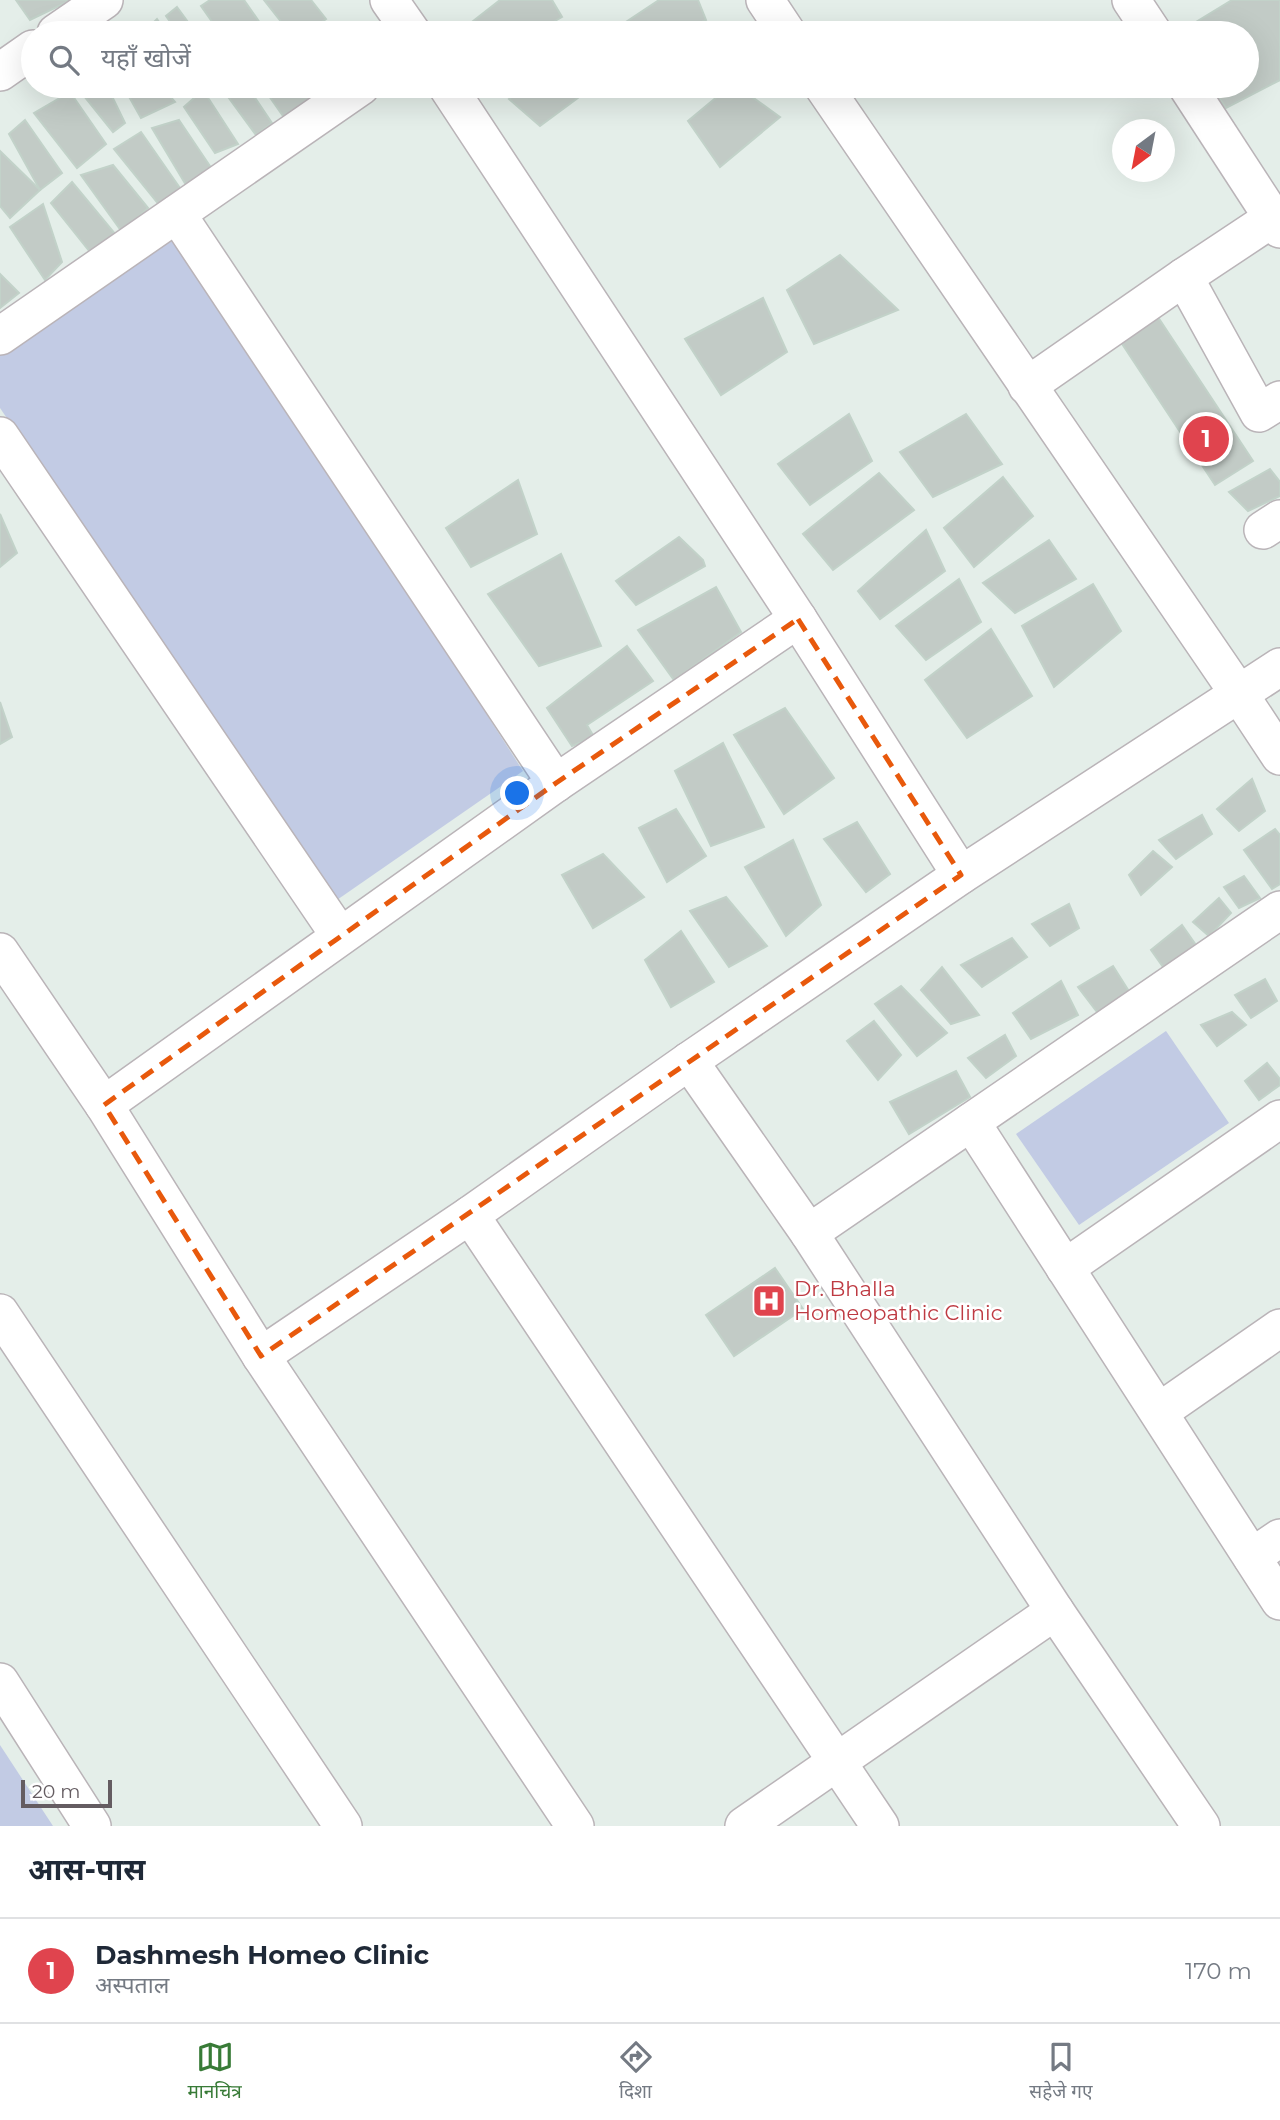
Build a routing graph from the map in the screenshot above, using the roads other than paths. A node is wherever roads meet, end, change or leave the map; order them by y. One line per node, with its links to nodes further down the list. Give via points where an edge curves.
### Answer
1 (104, 0): 5 (street)
2 (388, 0): 6 (street)
3 (765, 0): 7 (street)
4 (1131, 0): 8 (street)
5 (73, 21)
6 (403, 21)
7 (780, 21)
8 (1145, 21)
9 (21, 57): 10 (street)
10 (0, 72)
11 (344, 98): 15 (street)
12 (455, 98): 22 (street)
13 (831, 98): 19 (street)
14 (1195, 98): 16 (street)
15 (177, 214): 18 (street); 26 (street)
16 (1277, 223): 17 (street)
17 (1184, 277): 19 (street); 20 (street, via 1259,413)
18 (0, 335)
19 (1027, 386): 24 (street)
20 (1280, 400)
21 (0, 436): 29 (street)
22 (798, 619): 26 (street); 27 (street)
23 (1280, 667): 24 (street)
24 (1239, 694): 25 (street); 27 (street)
25 (1280, 756)
26 (556, 783): 29 (street)
27 (961, 876): 31 (street)
28 (1280, 910): 34 (street)
29 (340, 936): 32 (street)
30 (0, 952): 32 (street)
31 (689, 1061): 35 (street); 36 (street)
32 (104, 1105): 40 (street)
33 (1280, 1119): 37 (street)
34 (971, 1122): 36 (street); 37 (street)
35 (470, 1215): 40 (street); 46 (street)
36 (809, 1233): 44 (street)
37 (1065, 1268): 41 (street)
38 (0, 1313): 48 (street)
39 (1280, 1328): 41 (street)
40 (261, 1356): 49 (street)
41 (1159, 1412): 42 (street)
42 (1266, 1548): 43 (street)
43 (1280, 1601)
44 (1055, 1611): 46 (street); 52 (street)
45 (0, 1682): 47 (street)
46 (838, 1762): 50 (street); 51 (street)
47 (92, 1826)
48 (344, 1826)
49 (575, 1826)
50 (744, 1826)
51 (880, 1826)
52 (1201, 1826)

